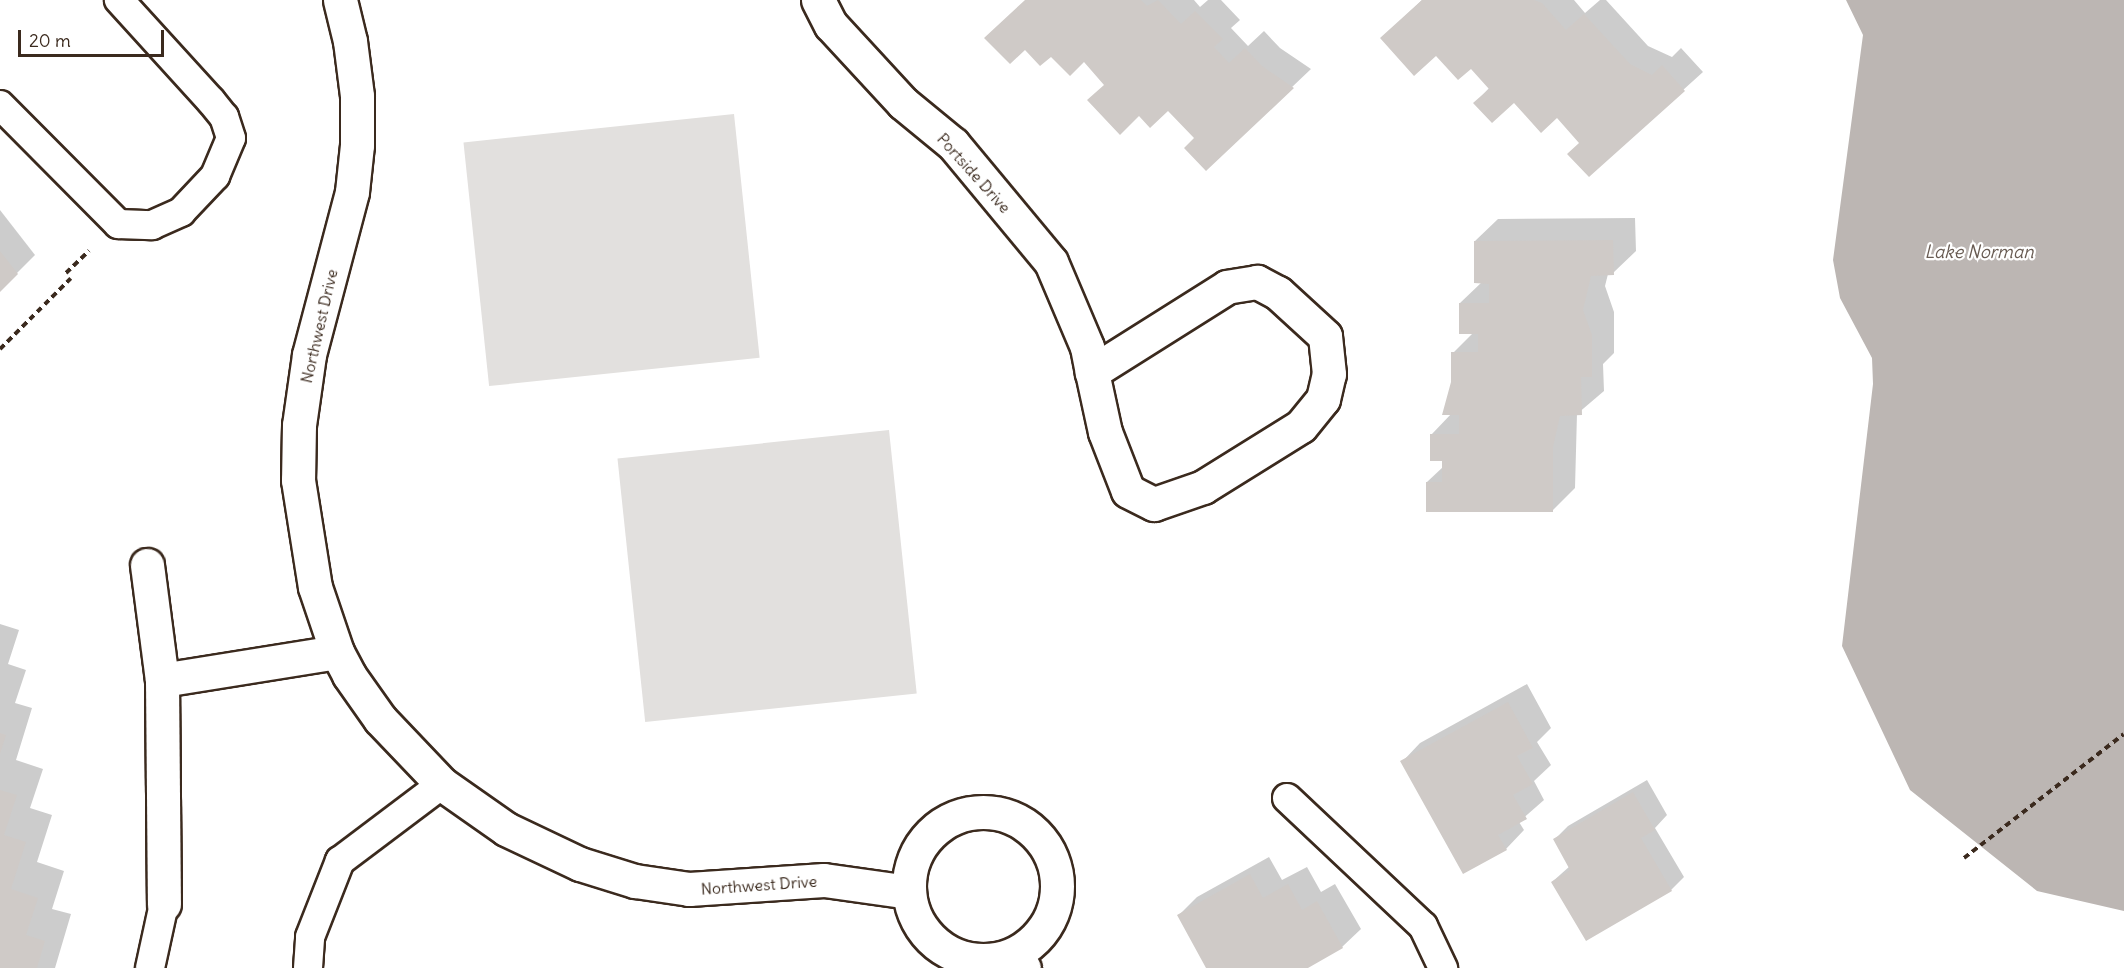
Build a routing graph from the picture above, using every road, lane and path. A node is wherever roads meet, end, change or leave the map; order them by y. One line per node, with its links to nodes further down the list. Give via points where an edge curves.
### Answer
1 (119, 0): 4 (lane, via 224,117 231,138 214,176 180,212 152,225 118,224)
2 (339, 0): 9 (street, Northwest Drive, via 353,63 357,145 352,192 309,355 299,425 298,480 315,587)
3 (818, 0): 7 (street, Portside Drive, via 831,25 903,103 953,144 1051,262 1087,348)
4 (0, 105)
5 (71, 278): 6 (path)
6 (0, 349)
7 (1092, 372): 7 (street, Portside Drive, via 1227,286 1257,282 1278,293 1325,336 1329,374 1323,399 1301,426 1203,487 1154,504 1128,491 1105,432)
8 (147, 565): 10 (street)
9 (337, 652): 10 (street); 12 (street, Northwest Drive, via 380,719)
10 (162, 680): 16 (street)
11 (2124, 734): 14 (path)
12 (442, 784): 15 (street, Northwest Drive, via 506,830 580,864 635,881 689,889 735,889 824,880); 19 (lane, via 340,861 310,938)
13 (1287, 798): 20 (lane, via 1424,926)
14 (1964, 858)
15 (909, 891): 17 (street, via 914,914 926,933 943,948 967,959); 17 (street, via 911,869 920,847 955,818 978,812 1001,814 1025,824 1043,842 1055,865 1058,890 1047,923)
16 (164, 904): 18 (lane)
17 (1022, 960)
18 (150, 968)
19 (308, 968)
20 (1443, 968)

